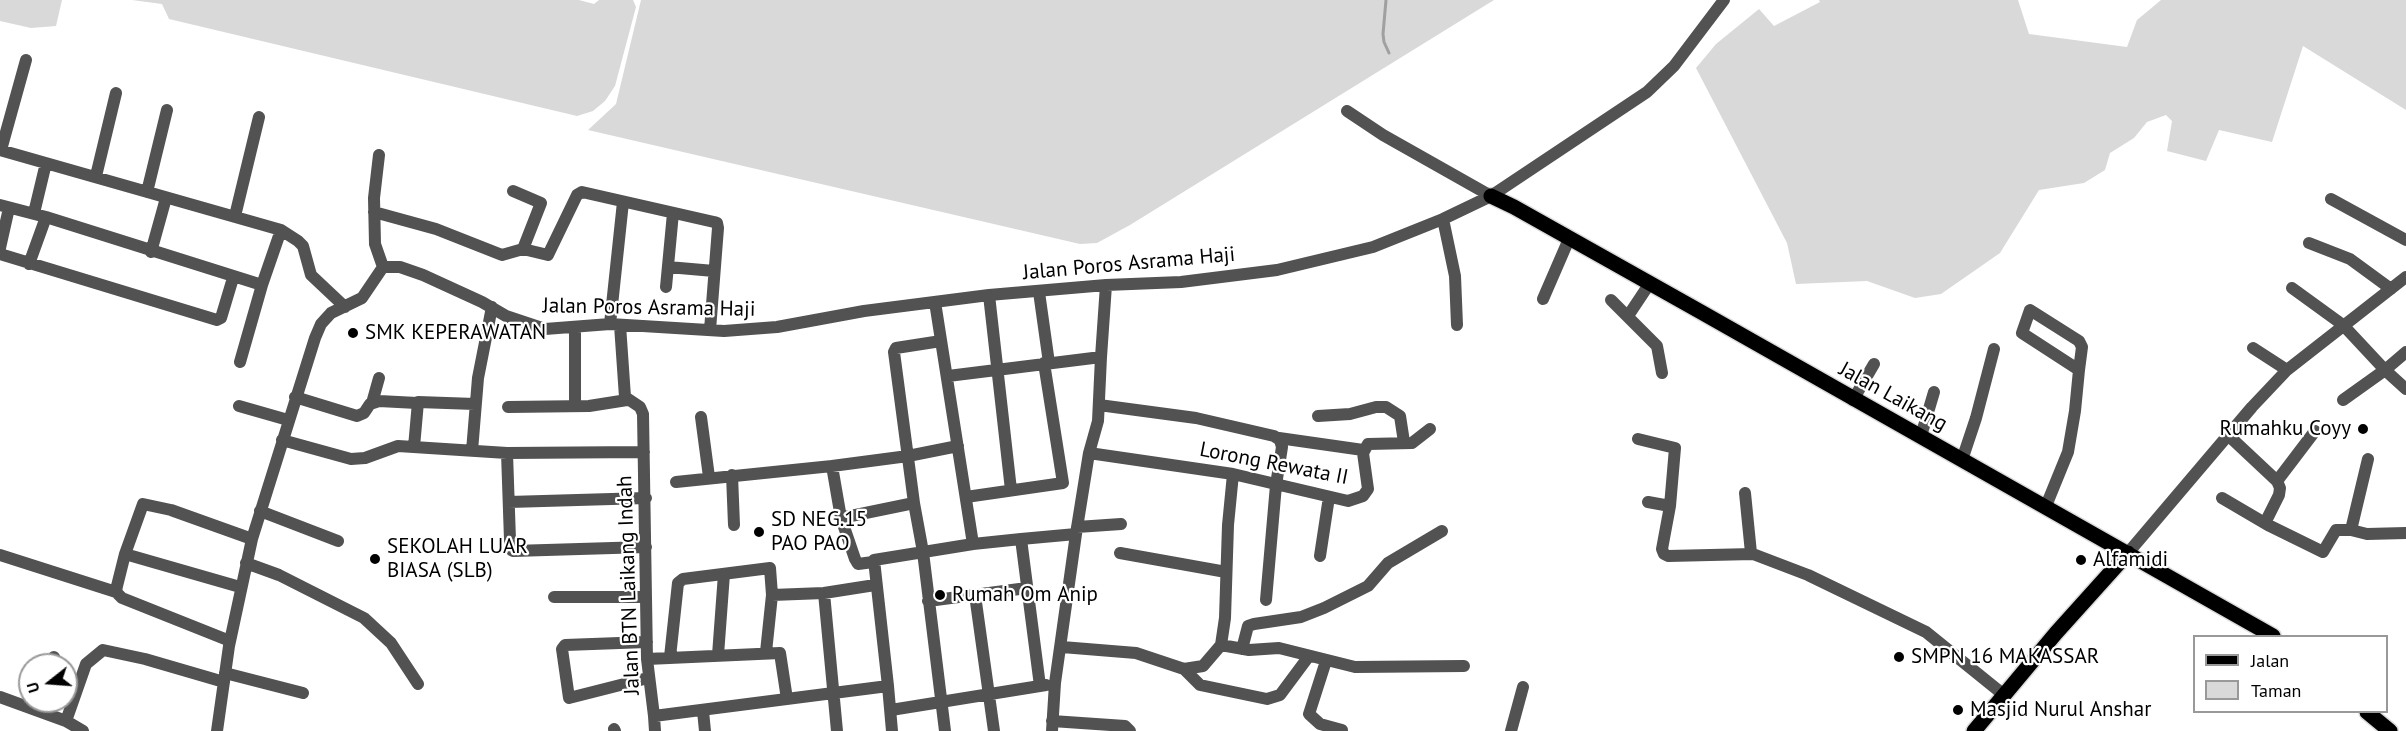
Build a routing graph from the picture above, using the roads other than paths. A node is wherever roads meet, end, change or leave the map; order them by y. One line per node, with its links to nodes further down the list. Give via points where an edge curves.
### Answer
1 (1724, 0): 13 (street, Jalan Poros Asrama Haji, via 1674,66 1647,92)
2 (26, 60): 7 (street)
3 (116, 93): 10 (street)
4 (167, 110): 12 (street)
5 (1347, 111): 13 (street)
6 (260, 117): 21 (street)
7 (0, 150): 9 (street)
8 (379, 154): 18 (street)
9 (46, 163): 10 (street); 20 (street)
10 (96, 176): 12 (street)
11 (513, 191): 28 (street, via 541,203)
12 (147, 192): 14 (street)
13 (1491, 196): 22 (street, Jalan Poros Asrama Haji); 24 (main road, Jalan Laikang)
14 (166, 198): 21 (street); 29 (street)
15 (2331, 199): 25 (street)
16 (623, 202): 19 (street); 28 (street, via 579,193 548,255); 51 (street, Jalan BTN Laikang Indah)
17 (4, 206): 20 (street); 27 (street)
18 (374, 212): 28 (street, via 436,229 498,254); 32 (street, via 375,244)
19 (673, 213): 33 (street); 34 (street, via 717,223)
20 (40, 215): 29 (street); 31 (street)
21 (235, 216): 23 (street)
22 (1443, 219): 39 (street, Jalan Poros Asrama Haji, via 1373,247 1276,270 1191,281); 52 (street, via 1455,276)
23 (281, 230): 38 (street); 48 (street, via 303,246 311,275)
24 (1569, 239): 37 (main road, Jalan Laikang); 45 (street)
25 (2406, 240)
26 (2309, 243): 42 (street, via 2350,259)
27 (0, 248)
28 (523, 249)
29 (151, 252): 36 (street)
30 (0, 254): 31 (street)
31 (29, 264): 36 (street, via 217,320)
32 (382, 267): 48 (street, via 362,298); 49 (street, Jalan Poros Asrama Haji, via 400,267 423,275)
33 (668, 267): 34 (street); 40 (street)
34 (714, 271): 55 (street)
35 (2406, 277): 42 (street)
36 (233, 278): 38 (street)
37 (1650, 283): 50 (street); 75 (main road, Jalan Laikang)
38 (262, 285): 61 (street)
39 (1106, 285): 43 (street, Jalan Poros Asrama Haji); 60 (street)
40 (666, 286)
41 (2292, 288): 53 (street)
42 (2391, 289): 53 (street)
43 (1039, 292): 44 (street, Jalan Poros Asrama Haji); 62 (street)
44 (989, 295): 47 (street, Jalan Poros Asrama Haji); 64 (street)
45 (1543, 299)
46 (1611, 300): 50 (street)
47 (935, 302): 55 (street, Jalan Poros Asrama Haji, via 767,328); 56 (street)
48 (345, 307): 73 (street, via 330,313 321,324)
49 (492, 307): 54 (street, Jalan Poros Asrama Haji, via 545,329); 79 (street)
50 (1628, 316): 68 (street, via 1657,346)
51 (615, 324): 54 (street, Jalan Poros Asrama Haji); 55 (street, Jalan Poros Asrama Haji); 74 (street, Jalan BTN Laikang Indah)
52 (1457, 325)
53 (2343, 326): 66 (street); 67 (street)
54 (574, 327): 82 (street)
55 (710, 330)
56 (942, 341): 69 (street); 102 (street, via 895,350)
57 (2253, 348): 66 (street)
58 (1994, 349): 104 (street)
59 (2406, 352): 67 (street)
60 (1101, 357): 62 (street); 80 (street)
61 (240, 362)
62 (1047, 363): 64 (street); 112 (street)
63 (1874, 364): 75 (street)
64 (997, 369): 69 (street); 114 (street)
65 (2079, 370): 65 (street, via 2079,341 2030,310 2022,333); 124 (street, via 2067,452)
66 (2287, 370): 90 (street)
67 (2385, 370): 71 (street); 76 (street)
68 (1662, 373)
69 (948, 376): 95 (street)
70 (379, 378): 77 (street)
71 (2406, 389)
72 (1934, 392): 89 (street)
73 (295, 397): 77 (street, via 357,416); 86 (street)
74 (627, 400): 82 (street); 99 (street, Jalan BTN Laikang Indah, via 642,409)
75 (1853, 400): 89 (main road, Jalan Laikang)
76 (2343, 400)
77 (372, 403): 78 (street)
78 (417, 403): 79 (street, via 431,400); 96 (street)
79 (475, 404): 98 (street)
80 (1100, 405): 91 (street, via 1196,418); 101 (street)
81 (239, 406): 86 (street)
82 (575, 406): 83 (street)
83 (508, 407)
84 (1318, 416): 94 (street, via 1386,407 1400,416)
85 (701, 417): 108 (street)
86 (288, 420): 93 (street)
87 (1430, 429): 94 (street, Lorong Rewata II, via 1417,441)
88 (2315, 431): 110 (street)
89 (1921, 436): 104 (main road, Jalan Laikang)
90 (2229, 436): 110 (street); 142 (street)
91 (1279, 438): 97 (street); 113 (street, via 1282,447)
92 (1638, 439): 123 (street, via 1675,448)
93 (282, 440): 96 (street, via 351,459 365,458 391,447); 125 (street)
94 (1404, 442): 97 (street, Lorong Rewata II, via 1372,442)
95 (958, 446): 102 (street); 117 (street)
96 (414, 447): 98 (street)
97 (1363, 450): 116 (street, Lorong Rewata II, via 1368,478 1366,493 1348,501)
98 (472, 451): 100 (street)
99 (644, 452): 100 (street); 118 (street, Jalan BTN Laikang Indah)
100 (507, 453): 120 (street)
101 (1089, 453): 106 (street, Lorong Rewata II); 109 (street)
102 (908, 456): 105 (street); 121 (street)
103 (2368, 459): 131 (street)
104 (1962, 460): 124 (main road, Jalan Laikang)
105 (832, 466): 107 (street); 126 (street)
106 (1233, 474): 113 (street, Lorong Rewata II); 148 (street)
107 (732, 475): 108 (street); 129 (street)
108 (709, 477): 111 (street)
109 (1084, 479): 112 (street); 130 (street)
110 (2277, 481): 127 (street, via 2279,495)
111 (676, 482)
112 (1063, 483): 114 (street)
113 (1276, 484): 116 (street, Lorong Rewata II); 159 (street)
114 (1011, 490): 117 (street)
115 (1745, 494): 141 (street)
116 (1329, 496): 145 (street)
117 (966, 497): 137 (street)
118 (645, 498): 120 (street); 138 (street, Jalan BTN Laikang Indah)
119 (2222, 498): 127 (street)
120 (509, 502): 138 (street, via 513,551)
121 (914, 502): 126 (street); 139 (street)
122 (1648, 502): 123 (street)
123 (1670, 506): 141 (street, via 1664,554)
124 (2046, 506): 142 (main road, Jalan Laikang)
125 (260, 511): 134 (street); 136 (street)
126 (841, 518): 146 (street, via 858,564)
127 (2265, 523): 131 (street, via 2323,552 2336,530)
128 (1121, 524): 130 (street)
129 (734, 525)
130 (1077, 530): 135 (street); 165 (street)
131 (2351, 530): 133 (street, via 2367,534)
132 (1442, 531): 166 (street, via 1388,563 1368,586 1324,608 1301,617 1248,627)
133 (2406, 533)
134 (252, 539): 143 (street, via 143,504); 147 (street)
135 (1021, 539): 137 (street); 152 (street)
136 (338, 541)
137 (973, 544): 139 (street)
138 (646, 547): 158 (street, Jalan BTN Laikang Indah)
139 (923, 552): 146 (street); 160 (street)
140 (1120, 553): 148 (street)
141 (1751, 553): 185 (street, via 1808,575 1916,627)
142 (2128, 553): 161 (main road, Jalan Laikang); 185 (main road)
143 (125, 554): 151 (street); 153 (street)
144 (0, 555): 153 (street)
145 (1320, 556)
146 (873, 562): 150 (street)
147 (246, 563): 151 (street); 178 (street, via 279,575 364,618 391,643)
148 (1226, 572): 164 (street)
149 (724, 574): 155 (street, via 771,568); 168 (street); 170 (street, via 678,583)
150 (875, 585): 154 (street); 179 (street)
151 (240, 587): 162 (street)
152 (1027, 588): 156 (street); 180 (street)
153 (116, 592): 162 (street, via 122,598)
154 (824, 593): 155 (street); 183 (street)
155 (772, 594): 167 (street)
156 (975, 595): 160 (street); 184 (street)
157 (554, 597): 158 (street)
158 (646, 597): 163 (street, Jalan BTN Laikang Indah)
159 (1266, 600)
160 (928, 601): 189 (street)
161 (2271, 635)
162 (230, 641): 175 (street)
163 (647, 642): 171 (street, Jalan BTN Laikang Indah); 176 (street, via 566,645 562,649 569,698)
164 (1221, 645): 166 (street); 174 (street, via 1203,666)
165 (1062, 647): 174 (street, via 1136,653); 177 (street)
166 (1242, 649): 169 (street, via 1279,648)
167 (766, 652): 168 (street); 187 (street, via 782,654)
168 (718, 655): 170 (street)
169 (1309, 656): 172 (street); 174 (street, via 1280,694 1267,699 1200,685)
170 (670, 657): 171 (street)
171 (647, 659): 176 (street, Jalan BTN Laikang Indah)
172 (1326, 661): 173 (street, via 1363,668); 197 (street, via 1309,714 1320,724)
173 (1464, 666)
174 (1184, 669)
175 (225, 678): 182 (street); 195 (street, via 103,650 86,664); 199 (street)
176 (648, 678): 194 (street, Jalan BTN Laikang Indah)
177 (1055, 683): 180 (street); 196 (street)
178 (418, 684)
179 (888, 686): 183 (street, Jalan BTN Laikang Indah); 190 (street)
180 (1040, 686): 184 (street)
181 (1523, 687): 207 (street)
182 (303, 693)
183 (833, 693): 187 (street, Jalan BTN Laikang Indah); 202 (street)
184 (989, 693): 189 (street); 205 (street)
185 (2004, 695): 208 (main road)
186 (0, 697): 188 (street)
187 (787, 699): 191 (street, Jalan BTN Laikang Indah)
188 (18, 701)
189 (942, 703): 190 (street); 204 (street)
190 (891, 710): 203 (street)
191 (703, 711): 194 (street, Jalan BTN Laikang Indah); 201 (street)
192 (51, 713): 195 (street)
193 (2369, 713): 209 (main road)
194 (654, 716): 200 (street)
195 (66, 721): 198 (street)
196 (1052, 726): 206 (street, via 1125,726)
197 (1342, 730)
198 (83, 731)
199 (217, 731)
200 (655, 731)
201 (705, 731)
202 (837, 731)
203 (892, 731)
204 (945, 731)
205 (994, 731)
206 (1130, 731)
207 (1511, 731)
208 (1974, 731)
209 (2390, 731)

